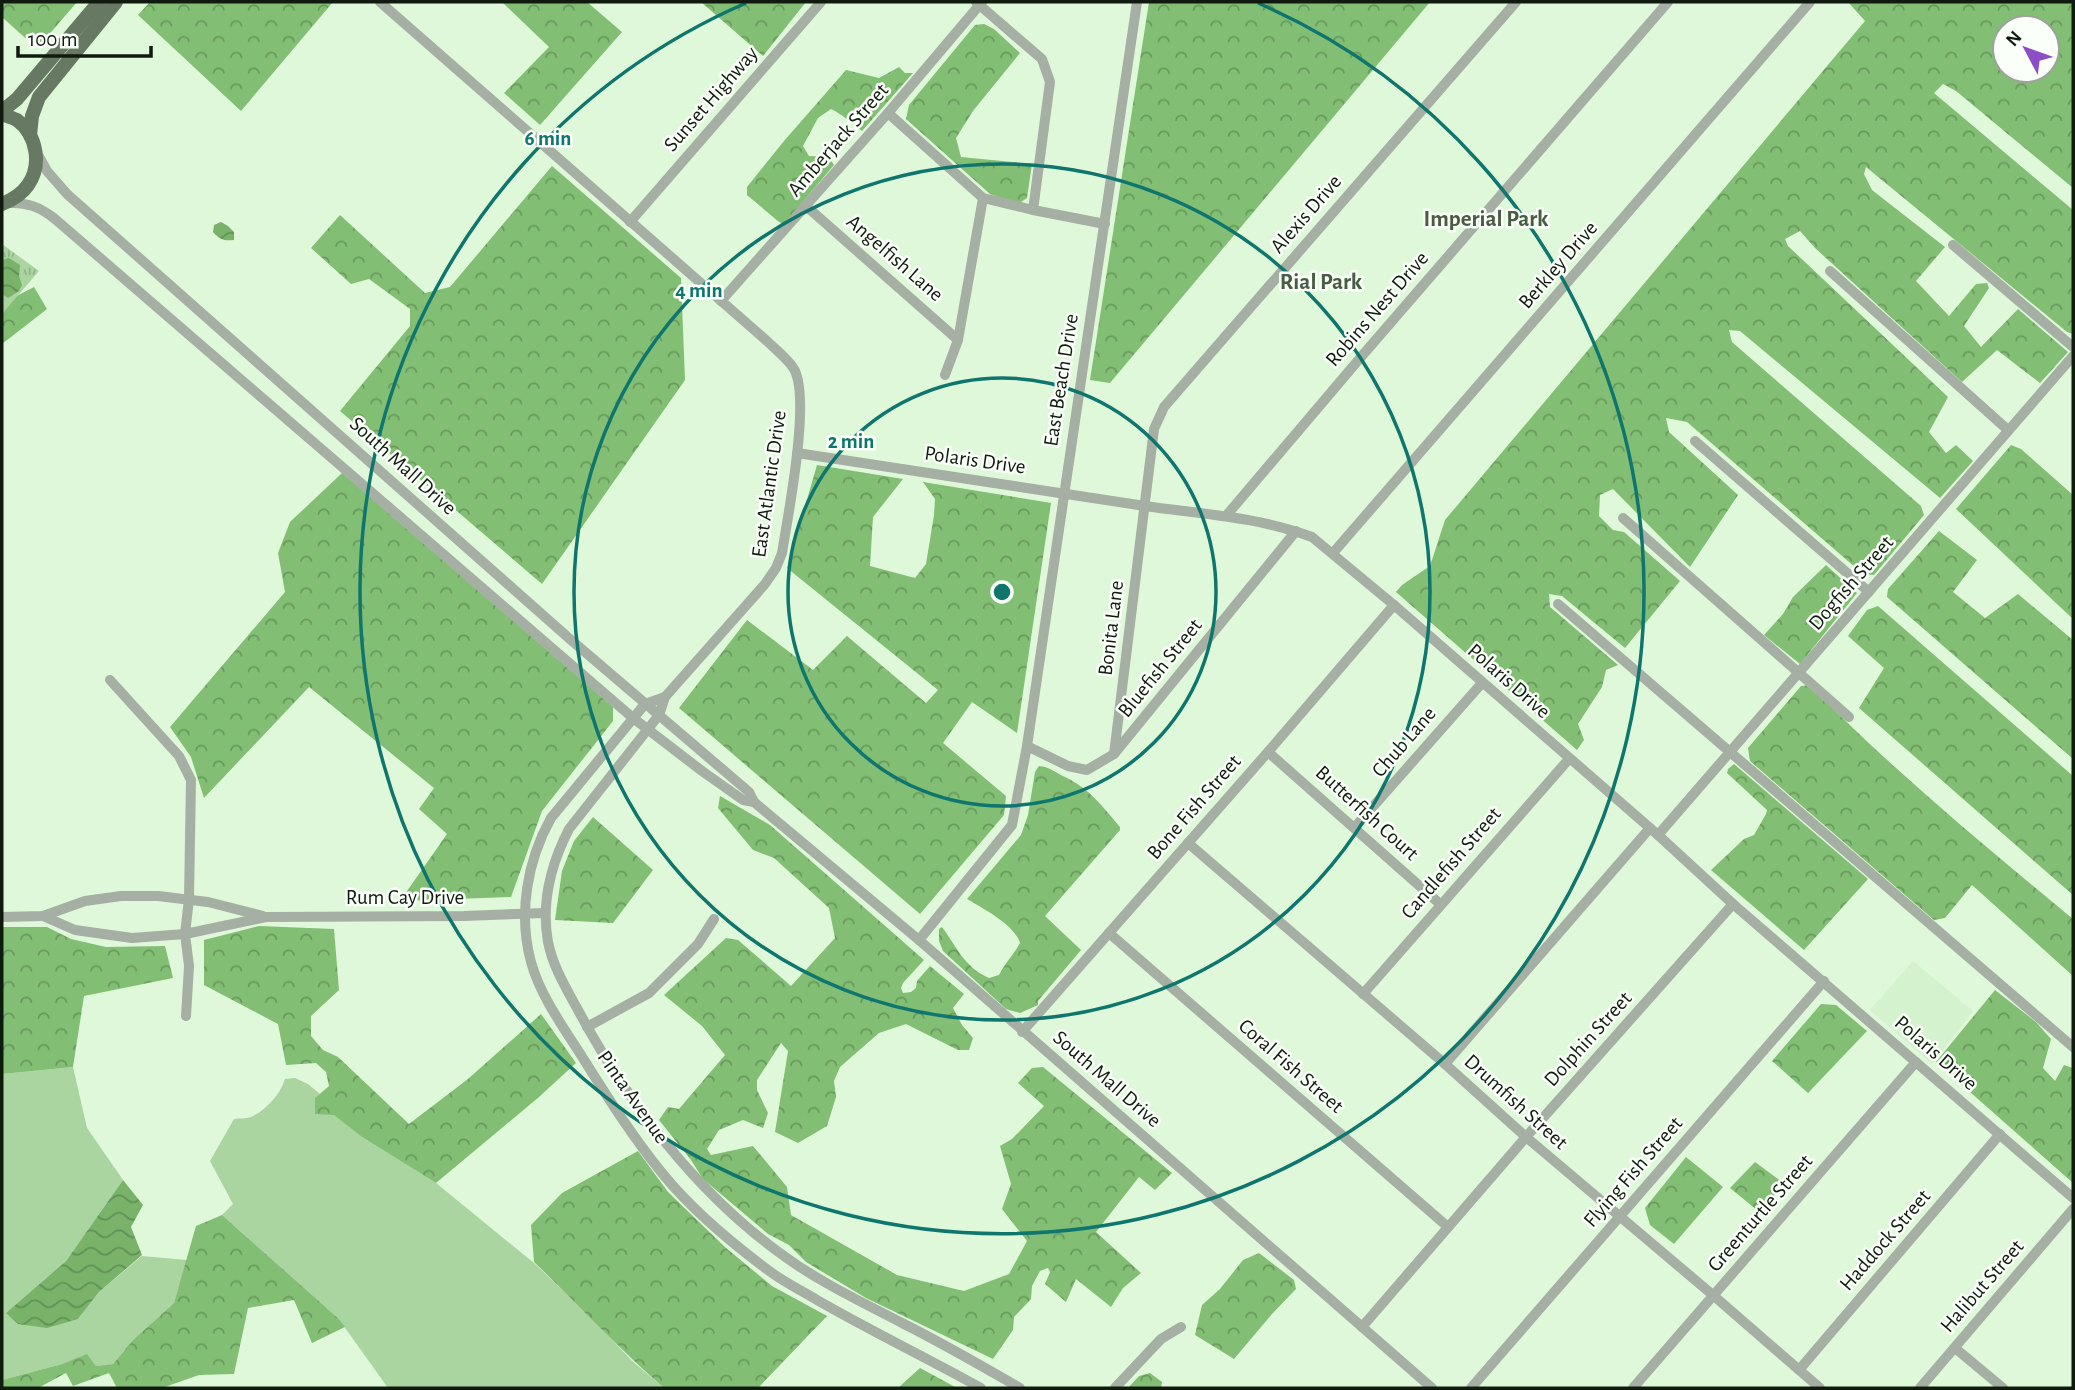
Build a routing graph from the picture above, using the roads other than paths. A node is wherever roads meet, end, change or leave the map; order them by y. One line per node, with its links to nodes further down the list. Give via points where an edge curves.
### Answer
1 (99, 2): 10 (main road)
2 (116, 2): 12 (main road, via 39,97)
3 (380, 2): 18 (street, East Atlantic Drive)
4 (821, 2): 18 (street, Sunset Highway)
5 (1137, 2): 19 (street, East Beach Drive)
6 (1517, 2): 31 (street, Alexis Drive, via 1164,407 1154,429)
7 (1668, 2): 32 (street, Robins Nest Drive)
8 (1810, 2): 35 (street, Berkley Drive)
9 (979, 3): 11 (street, Amberjack Street); 17 (street, via 1042,59 1049,82)
10 (2, 112): 12 (main road)
11 (888, 113): 14 (street); 16 (street, Amberjack Street)
12 (30, 135): 13 (main road)
13 (36, 150): 15 (main road, via 29,184); 39 (street, South Mall Drive, via 47,172 67,194)
14 (983, 198): 17 (street); 23 (street, Angelfish Lane)
15 (2, 204): 40 (street, South Mall Drive, via 32,205 55,219)
16 (806, 205): 22 (street, Amberjack Street); 23 (street, Angelfish Lane)
17 (1032, 210): 19 (street)
18 (630, 222): 22 (street, East Atlantic Drive)
19 (1105, 224): 30 (street, East Beach Drive)
20 (1953, 245): 24 (street)
21 (1830, 271): 27 (street)
22 (722, 301): 29 (street, East Atlantic Drive, via 794,368 801,391)
23 (958, 340): 26 (street, Angelfish Lane)
24 (2073, 347)
25 (2073, 356): 27 (street, Dogfish Street)
26 (945, 375)
27 (2008, 430): 36 (street, Dogfish Street)
28 (1695, 441): 36 (street)
29 (797, 453): 30 (street, Polaris Drive); 44 (street, East Atlantic Drive, via 776,569)
30 (1064, 492): 31 (street, Polaris Drive); 50 (street, East Beach Drive)
31 (1146, 506): 32 (street, Polaris Drive); 53 (street, Bonita Lane)
32 (1226, 516): 34 (street, Polaris Drive)
33 (1623, 518): 41 (street)
34 (1296, 531): 35 (street, Polaris Drive); 53 (street, Bluefish Street)
35 (1334, 553): 38 (street, Polaris Drive)
36 (1869, 592): 41 (street, Dogfish Street)
37 (1558, 604): 52 (street)
38 (1394, 605): 43 (street, Polaris Drive); 51 (street, Bone Fish Street)
39 (571, 640): 40 (street); 45 (street, South Mall Drive)
40 (559, 654): 48 (street, South Mall Drive)
41 (1799, 673): 47 (street); 52 (street, Dogfish Street)
42 (110, 680): 59 (street, via 179,756 191,780)
43 (1482, 683): 54 (street, Polaris Drive); 56 (street, Chub Lane)
44 (665, 696): 45 (street, East Atlantic Drive); 46 (street, East Atlantic Drive)
45 (645, 704): 46 (street, South Mall Drive); 48 (street, Pinta Avenue)
46 (659, 715): 49 (street, Pinta Avenue); 55 (street, South Mall Drive, via 749,792)
47 (1849, 717)
48 (633, 718): 49 (street, South Mall Drive); 63 (street, Pinta Avenue, via 541,836 528,884)
49 (647, 730): 55 (street, South Mall Drive, via 743,800); 62 (street, Pinta Avenue, via 560,846)
50 (1027, 746): 53 (street, Bluefish Street, via 1087,770); 70 (street, East Beach Drive, via 1012,825)
51 (1268, 752): 56 (street, Butterfish Court); 58 (street, Bone Fish Street)
52 (1732, 752): 57 (street, Dogfish Street); 76 (street)
53 (1114, 754)
54 (1570, 759): 57 (street, Polaris Drive); 60 (street, Candlefish Street)
55 (754, 802): 70 (street, South Mall Drive)
56 (1355, 827): 60 (street, Butterfish Court)
57 (1654, 832): 61 (street, Polaris Drive); 78 (street, Dogfish Street)
58 (1188, 843): 68 (street, Bone Fish Street); 72 (street, Drumfish Street)
59 (189, 899): 64 (street, Rum Cay Drive, via 121,896 85,901); 66 (street, Rum Cay Drive); 69 (street)
60 (1440, 904): 72 (street, Candlefish Street)
61 (1732, 904): 71 (street, Polaris Drive); 80 (street, Dolphin Street)
62 (545, 913): 63 (street, Rum Cay Drive); 74 (street, Pinta Avenue, via 552,957)
63 (526, 914): 66 (street, Rum Cay Drive); 86 (street, Pinta Avenue, via 528,948 538,981 606,1095 663,1174 718,1230)
64 (43, 916): 65 (street, Rum Cay Drive); 69 (street, Rum Cay Drive, via 75,929 132,938)
65 (2, 917)
66 (266, 917): 69 (street, Rum Cay Drive)
67 (714, 919): 74 (street, via 698,944 649,993)
68 (1109, 933): 75 (street, Bone Fish Street); 84 (street, Coral Fish Street)
69 (185, 934): 73 (street, via 189,966)
70 (919, 940): 75 (street, South Mall Drive)
71 (1824, 981): 77 (street, Polaris Drive); 83 (street, Flying Fish Street)
72 (1363, 994): 78 (street, Drumfish Street)
73 (186, 1016)
74 (587, 1027): 85 (street, Pinta Avenue, via 678,1159 730,1212)
75 (1023, 1032): 89 (street, South Mall Drive)
76 (2073, 1047)
77 (1916, 1062): 79 (street, Polaris Drive); 87 (street, Greenturtle Street)
78 (1445, 1064): 80 (street, Drumfish Street)
79 (2000, 1134): 81 (street, Polaris Drive); 91 (street, Haddock Street)
80 (1526, 1137): 83 (street, Drumfish Street); 84 (street, Dolphin Street)
81 (2073, 1198)
82 (2073, 1209): 90 (street, Halibut Street)
83 (1619, 1217): 87 (street, Drumfish Street); 96 (street, Flying Fish Street)
84 (1448, 1227): 89 (street, Dolphin Street)
85 (784, 1257): 86 (street); 93 (street, Pinta Avenue)
86 (774, 1275): 92 (street, Pinta Avenue)
87 (1714, 1296): 91 (street, Drumfish Street); 97 (street, Greenturtle Street)
88 (1181, 1327): 94 (street, via 1161,1339)
89 (1363, 1327): 95 (street, South Mall Drive)
90 (1955, 1348): 99 (street, Halibut Street); 100 (street)
91 (1798, 1370): 98 (street, Drumfish Street)
92 (981, 1388)
93 (1020, 1388)
94 (1115, 1388)
95 (1430, 1388)
96 (1471, 1388)
97 (1633, 1388)
98 (1820, 1388)
99 (1920, 1388)
100 (2003, 1388)

